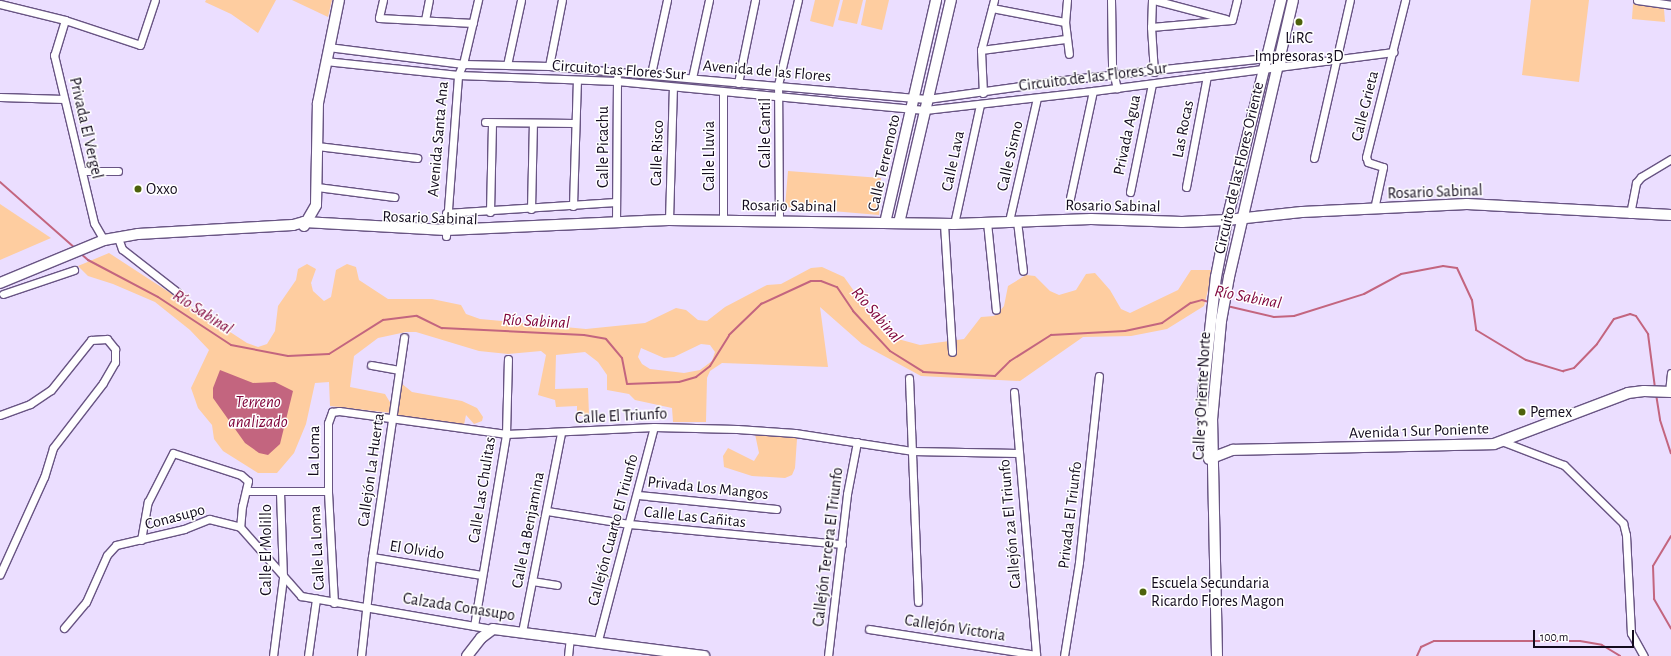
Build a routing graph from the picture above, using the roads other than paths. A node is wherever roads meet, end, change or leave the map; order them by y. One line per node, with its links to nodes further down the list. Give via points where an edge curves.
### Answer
1 (155, 0): 28 (street, via 140,45)
2 (339, 0): 35 (street)
3 (383, 0): 29 (street, via 379,18)
4 (429, 0): 29 (street)
5 (478, 0): 32 (street, Avenida Santa Ana)
6 (522, 0): 44 (street)
7 (562, 0): 45 (street)
8 (658, 0): 24 (street)
9 (709, 0): 52 (street)
10 (754, 0): 55 (street)
11 (798, 0): 57 (street, Calle Cantil)
12 (936, 0): 65 (street, Calle Terremoto)
13 (952, 0): 68 (street, Calle Terremoto)
14 (994, 0): 27 (street)
15 (1067, 0): 31 (street)
16 (1110, 0): 50 (street)
17 (1153, 0): 30 (street); 33 (street)
18 (1237, 0): 30 (street)
19 (1281, 0): 41 (street, Circuito de las Flores Oriente)
20 (1294, 0): 43 (street, Circuito de las Flores Oriente)
21 (1350, 0): 39 (street)
22 (1405, 0): 37 (street, Calle Grieta)
23 (1637, 0): 26 (street)
24 (666, 1): 48 (street)
25 (0, 4): 28 (street)
26 (1671, 5)
27 (992, 8): 31 (street); 36 (street)
28 (64, 20): 67 (street, Privada El Vergel, via 54,55)
29 (425, 20): 32 (street)
30 (1232, 20): 33 (street)
31 (1065, 22): 34 (street)
32 (473, 23): 42 (street, Avenida Santa Ana)
33 (1151, 27): 47 (street)
34 (1066, 39): 36 (street); 38 (street)
35 (328, 47): 40 (street); 42 (street, Circuito Las Flores Sur)
36 (981, 50): 62 (street)
37 (1393, 52): 39 (street); 89 (street, Calle Grieta, via 1366,157 1368,162 1383,167)
38 (1069, 54)
39 (1336, 58): 43 (street); 76 (street)
40 (325, 61): 49 (street, Circuito Las Flores Sur); 74 (street, via 318,103)
41 (1265, 63): 43 (street); 47 (street); 51 (street, Circuito de las Flores Sur); 98 (street, Circuito de las Flores Oriente)
42 (463, 64): 44 (street, Circuito Las Flores Sur); 49 (street, Avenida Santa Ana)
43 (1281, 64): 94 (street, Circuito de las Flores Oriente)
44 (507, 65): 45 (street, Circuito Las Flores Sur)
45 (549, 66): 46 (street, Circuito Las Flores Sur)
46 (618, 72): 48 (street, Avenida de las Flores); 54 (street, Calle Picachu)
47 (1154, 72): 50 (street)
48 (651, 74): 52 (street, Avenida de las Flores)
49 (458, 75): 53 (street, Circuito Las Flores Sur); 91 (street, Avenida Santa Ana)
50 (1115, 75): 59 (street); 62 (street)
51 (1207, 76): 56 (street, Circuito de las Flores Sur); 81 (street, Las Rocas)
52 (692, 78): 55 (street, Avenida de las Flores)
53 (577, 81): 54 (street, Circuito Las Flores Sur); 73 (street)
54 (617, 81): 58 (street, Circuito Las Flores Sur); 85 (street, Calle Picachu)
55 (738, 83): 57 (street, Avenida de las Flores)
56 (1152, 84): 59 (street, Circuito de las Flores Sur); 82 (street, Privada Agua)
57 (778, 85): 64 (street, Calle Cantil); 65 (street, Avenida de las Flores)
58 (673, 86): 61 (street, Circuito Las Flores Sur); 95 (street, Calle Risco)
59 (1117, 88): 60 (street, Circuito de las Flores Sur)
60 (1093, 91): 66 (street, Circuito de las Flores Sur); 84 (street)
61 (723, 93): 64 (street, Circuito Las Flores Sur); 96 (street, Calle Lluvia)
62 (983, 93): 68 (street)
63 (0, 97): 67 (street)
64 (779, 97): 70 (street, Circuito Las Flores Sur); 97 (street, Calle Cantil)
65 (914, 98): 68 (street); 70 (street, Calle Terremoto)
66 (1037, 98): 69 (street, Circuito de las Flores Sur); 99 (street, Calle Sismo)
67 (64, 99): 78 (street, Privada El Vergel)
68 (927, 99): 71 (street, Calle Terremoto)
69 (980, 105): 71 (street, Circuito de las Flores Sur); 104 (street, Calle Lava)
70 (912, 110): 71 (street, Circuito de las Flores Sur); 102 (street, Calle Terremoto)
71 (925, 110): 103 (street, Calle Terremoto)
72 (533, 123): 73 (street); 88 (street); 90 (street, via 489,122)
73 (575, 123): 87 (street)
74 (317, 146): 75 (street); 80 (street)
75 (417, 158)
76 (1314, 158)
77 (1671, 159): 92 (street, via 1641,177 1634,190)
78 (82, 171): 79 (street); 109 (street, Privada El Vergel, via 94,223)
79 (118, 171)
80 (317, 187): 83 (street); 86 (street)
81 (1186, 187)
82 (1130, 192)
83 (394, 196)
84 (1070, 198)
85 (616, 202): 87 (street); 101 (street, Calle Picachu)
86 (316, 205): 105 (street); 106 (street)
87 (573, 206): 88 (street)
88 (531, 209): 90 (street)
89 (1374, 209): 92 (street, Rosario Sabinal, via 1467,204); 94 (street, Rosario Sabinal, via 1302,212)
90 (490, 212): 91 (street)
91 (446, 213): 107 (street, Avenida Santa Ana)
92 (1630, 214): 93 (street, Rosario Sabinal)
93 (1671, 215)
94 (1242, 219): 98 (street, Rosario Sabinal); 117 (street, Circuito de las Flores Oriente, via 1228,277)
95 (669, 220): 96 (street, Rosario Sabinal); 101 (street, Rosario Sabinal)
96 (723, 220): 97 (street, Rosario Sabinal)
97 (778, 220): 102 (street, Rosario Sabinal)
98 (1227, 220): 99 (street, Rosario Sabinal); 116 (street, Circuito de las Flores Oriente)
99 (1013, 221): 100 (street, Rosario Sabinal); 111 (street, Calle Sismo)
100 (987, 222): 104 (street, Rosario Sabinal); 115 (street)
101 (616, 223): 107 (street, Rosario Sabinal)
102 (885, 223): 103 (street, Rosario Sabinal)
103 (899, 223): 104 (street, Rosario Sabinal)
104 (949, 224): 119 (street, Calle Lava)
105 (304, 225): 106 (street, Rosario Sabinal); 108 (street, Rosario Sabinal)
106 (329, 225): 107 (street, Rosario Sabinal)
107 (446, 233)
108 (118, 238): 109 (street, Rosario Sabinal); 113 (street, via 122,249)
109 (104, 240): 112 (street, Rosario Sabinal)
110 (74, 270): 114 (street)
111 (1023, 271)
112 (1, 283): 114 (street)
113 (177, 292)
114 (2, 294)
115 (996, 310)
116 (1209, 320): 126 (street, Calle 3 Oriente Norte)
117 (1221, 321): 127 (street, Calle 3 Oriente Norte)
118 (404, 337): 122 (street, Callejón La Huerta)
119 (952, 352)
120 (508, 359): 135 (street, Calle Las Chulitas)
121 (371, 365): 122 (street)
122 (399, 370): 132 (street, Callejón La Huerta)
123 (1671, 372): 129 (street)
124 (1099, 376): 176 (street, Privada El Triunfo, via 1079,562)
125 (909, 378): 138 (street)
126 (1203, 391): 127 (street); 140 (street, Calle 3 Oriente Norte, via 1204,434)
127 (1214, 391): 140 (street, Calle 3 Oriente Norte)
128 (1014, 392): 139 (street, Callejón 2a El Triunfo)
129 (1668, 392): 137 (street, Avenida 1 Sur Poniente, via 1644,391 1619,396)
130 (332, 412): 132 (street, Calle El Triunfo, via 339,410); 142 (street, La Loma, via 328,423)
131 (0, 415): 152 (street, via 30,404 51,390 91,340 106,339 115,349 115,362 103,383 53,448 44,477)
132 (392, 419): 135 (street, Calle El Triunfo); 151 (street, Callejón La Huerta)
133 (654, 427): 134 (street, Calle El Triunfo); 136 (street, Calle El Triunfo, via 737,428); 144 (street, Callejón Cuarto El Triunfo)
134 (561, 433): 135 (street, Calle El Triunfo); 146 (street, Calle La Benjamina)
135 (506, 434): 153 (street, Calle Las Chulitas)
136 (857, 442): 138 (street, Calle El Triunfo); 150 (street, Callejón Tercera El Triunfo)
137 (1504, 442): 140 (street, Avenida 1 Sur Poniente, via 1484,445 1233,450); 178 (street, via 1564,465 1623,523 1626,535 1631,633)
138 (912, 451): 139 (street, Calle El Triunfo); 158 (street)
139 (1018, 454): 168 (street, Callejón 2a El Triunfo)
140 (1211, 458): 177 (street, Calle 3 Oriente Norte)
141 (247, 491): 143 (street); 148 (street, via 242,506); 149 (street, via 248,481 241,475 173,453 148,502)
142 (328, 491): 143 (street); 159 (street, Calle La Loma)
143 (280, 492): 154 (street, Calle El Molillo)
144 (638, 494): 145 (street, Privada Los Mangos); 147 (street, Callejón Cuarto El Triunfo)
145 (776, 509)
146 (547, 510): 147 (street, Calle Las Cañitas); 155 (street, Calle La Benjamina)
147 (629, 524): 150 (street, Calle Las Cañitas); 167 (street, Callejón Cuarto El Triunfo)
148 (240, 527): 149 (street, Conasupo, via 209,519 184,529); 154 (street, Calzada Conasupo)
149 (141, 540): 162 (street, Conasupo, via 116,545 107,555 86,602)
150 (842, 544): 175 (street, Callejón Tercera El Triunfo)
151 (372, 557): 153 (street, El Olvido); 160 (street, Callejón La Huerta)
152 (0, 574)
153 (482, 575): 161 (street, Calle Las Chulitas)
154 (283, 578): 157 (street, Calzada Conasupo, via 301,596); 169 (street, Calle El Molillo)
155 (532, 581): 156 (street); 165 (street, Calle La Benjamina)
156 (557, 585)
157 (316, 599): 159 (street, Calzada Conasupo); 170 (street)
158 (918, 602)
159 (334, 603): 160 (street, Calzada Conasupo)
160 (366, 608): 161 (street, Calzada Conasupo); 171 (street, Callejón La Huerta)
161 (474, 626): 163 (street, Calzada Conasupo)
162 (64, 628)
163 (493, 629): 165 (street, Calzada Conasupo); 172 (street, via 481,638)
164 (869, 629): 168 (street, Callejón Victoria)
165 (522, 632): 166 (street, Calzada Conasupo)
166 (570, 637): 167 (street, Calzada Conasupo); 173 (street)
167 (598, 640): 174 (street, Calzada Conasupo)
168 (1036, 655)
169 (273, 656)
170 (308, 656)
171 (361, 656)
172 (467, 656)
173 (568, 656)
174 (704, 656)
175 (828, 656)
176 (1064, 656)
177 (1217, 656)
178 (1644, 656)

